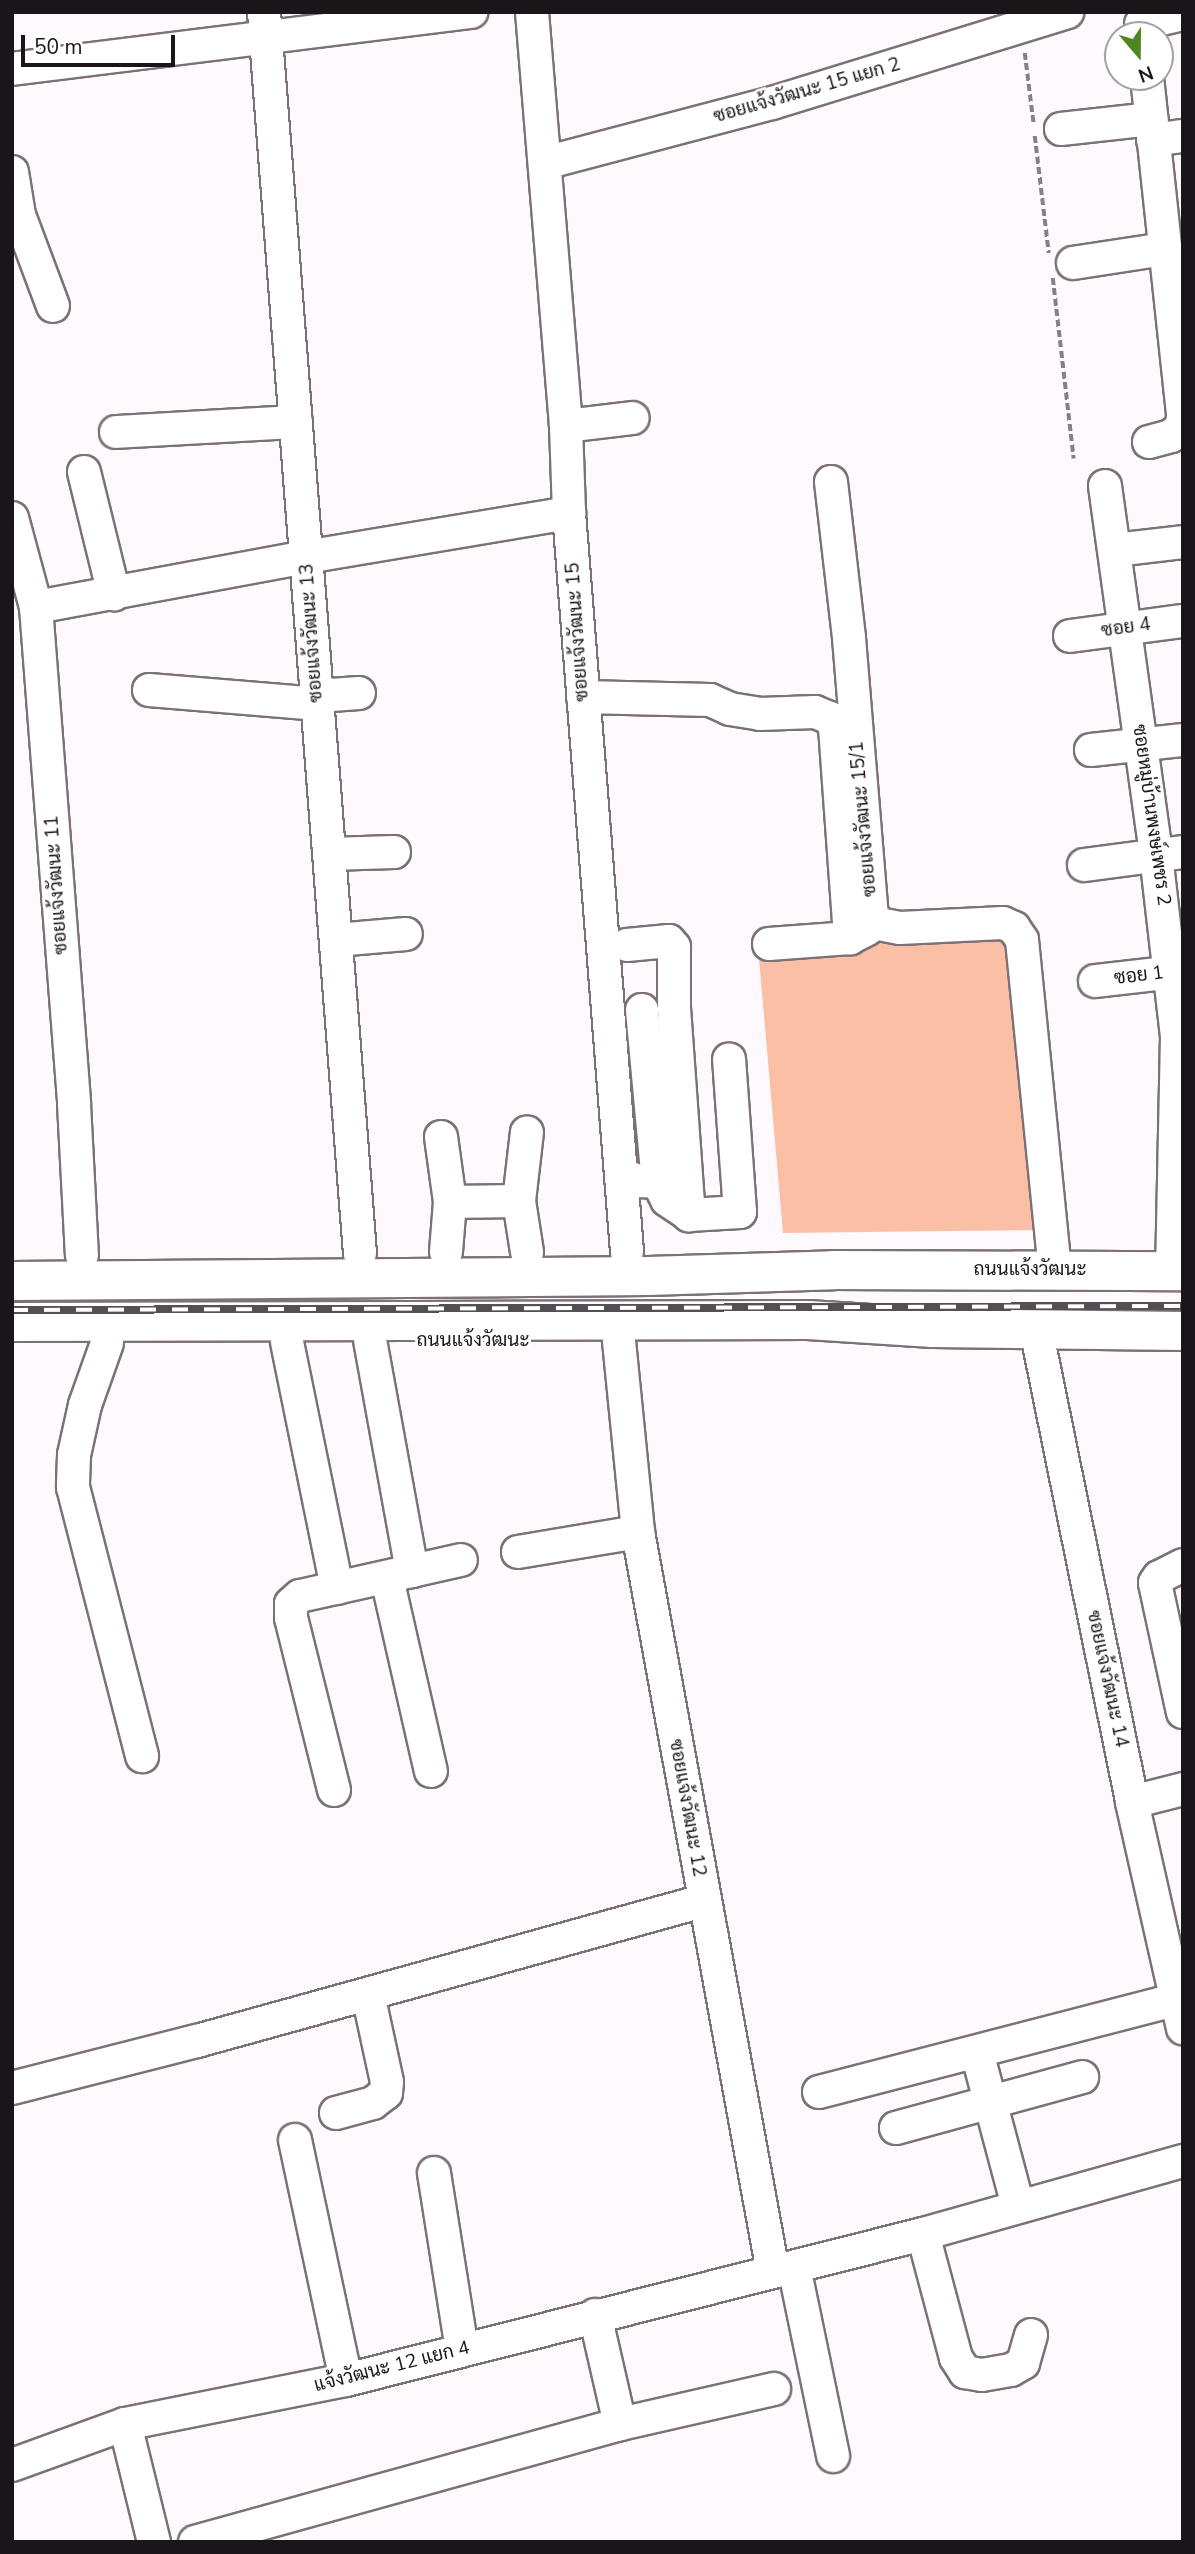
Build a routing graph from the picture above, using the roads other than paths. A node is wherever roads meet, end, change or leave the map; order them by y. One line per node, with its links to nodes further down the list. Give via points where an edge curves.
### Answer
1 (471, 12): 6 (street)
2 (532, 12): 11 (street, ซอยแจ้งวัฒนะ 15)
3 (1058, 14): 11 (street, ซอยแจ้งวัฒนะ 15 แยก 2, via 772,103)
4 (1183, 14): 5 (street)
5 (1154, 21)
6 (265, 25): 7 (street); 18 (street, ซอยแจ้งวัฒนะ 13)
7 (12, 69)
8 (1151, 91): 10 (street)
9 (1061, 129): 10 (street)
10 (1162, 132): 14 (street)
11 (545, 163): 19 (street, ซอยแจ้งวัฒนะ 15)
12 (12, 172): 15 (street, via 19,215)
13 (1058, 262): 14 (street)
14 (1172, 262): 16 (street)
15 (53, 306)
16 (1182, 403): 21 (street, via 1182,427 1171,436)
17 (633, 418): 19 (street)
18 (296, 422): 20 (street); 29 (street, ซอยแจ้งวัฒนะ 13)
19 (566, 426): 25 (street, ซอยแจ้งวัฒนะ 15)
20 (116, 432)
21 (1149, 442)
22 (84, 472): 30 (street)
23 (831, 482): 46 (street, ซอยแจ้งวัฒนะ 15/1, via 873,915)
24 (1105, 486): 28 (street, ซอยหมู่บ้านพงษ์เพชร 2)
25 (569, 513): 29 (street); 37 (street, ซอยแจ้งวัฒนะ 15)
26 (12, 518): 31 (street, ซอยแจ้งวัฒนะ 11)
27 (1183, 542): 28 (street)
28 (1115, 550): 33 (street, ซอยหมู่บ้านพงษ์เพชร 2)
29 (306, 557): 30 (street); 38 (street, ซอยแจ้งวัฒนะ 13)
30 (114, 594): 31 (street)
31 (36, 607): 71 (street, ซอยแจ้งวัฒนะ 11)
32 (1183, 621): 33 (street, ซอย 4)
33 (1125, 628): 34 (street, ซอย 4); 40 (street, ซอยหมู่บ้านพงษ์เพชร 2)
34 (1070, 636)
35 (149, 690): 38 (street)
36 (359, 693): 38 (street)
37 (583, 697): 48 (street, via 710,700 760,714 815,712 830,718 835,727); 54 (street, ซอยแจ้งวัฒนะ 15)
38 (317, 700): 44 (street, ซอยแจ้งวัฒนะ 13)
39 (1183, 740): 40 (street)
40 (1142, 746): 41 (street); 43 (street, ซอยหมู่บ้านพงษ์เพชร 2)
41 (1091, 750)
42 (394, 852): 44 (street)
43 (1170, 853): 45 (street); 52 (street, ซอยหมู่บ้านพงษ์เพชร 2)
44 (329, 855): 49 (street, ซอยแจ้งวัฒนะ 13)
45 (1084, 865)
46 (879, 924): 48 (street); 73 (street, ซอยแจ้งวัฒนะ 15/1, via 900,928 1003,923 1014,928 1022,940)
47 (406, 934): 49 (street)
48 (850, 938): 50 (street)
49 (336, 940): 69 (street, ซอยแจ้งวัฒนะ 13)
50 (769, 944)
51 (627, 945): 55 (street, via 669,941 674,947)
52 (1177, 971): 53 (street, ซอย 1); 58 (street, ซอยหมู่บ้านพงษ์เพชร 2)
53 (1095, 981)
54 (606, 1006): 56 (street); 61 (street, ซอยแจ้งวัฒนะ 15)
55 (674, 1008): 56 (street); 65 (street)
56 (642, 1010): 62 (street)
57 (729, 1059): 65 (street, via 740,1212)
58 (1180, 1113): 74 (street, ซอยหมู่บ้านพงษ์เพชร 2)
59 (527, 1132): 63 (street)
60 (441, 1137): 64 (street)
61 (621, 1175): 62 (street); 68 (street, ซอยแจ้งวัฒนะ 15)
62 (658, 1182): 65 (street, via 667,1200)
63 (519, 1201): 64 (street); 67 (street)
64 (450, 1202): 66 (street)
65 (689, 1215)
66 (446, 1252): 67 (main road, ถนนแจ้งวัฒนะ); 69 (main road, ถนนแจ้งวัฒนะ)
67 (527, 1252): 68 (main road, ถนนแจ้งวัฒนะ)
68 (627, 1252): 72 (main road, ถนนแจ้งวัฒนะ, via 746,1258)
69 (360, 1253): 71 (main road, ถนนแจ้งวัฒนะ)
70 (12, 1255): 71 (main road, ถนนแจ้งวัฒนะ)
71 (82, 1255)
72 (834, 1270): 73 (main road, ถนนแจ้งวัฒนะ); 75 (main road, ถนนแจ้งวัฒนะ, via 660,1276)
73 (1055, 1271): 74 (main road, ถนนแจ้งวัฒนะ)
74 (1177, 1271)
75 (12, 1280)
76 (12, 1322): 77 (main road, ถนนแจ้งวัฒนะ, via 808,1320)
77 (933, 1328): 78 (main road, ถนนแจ้งวัฒนะ); 81 (main road, ถนนแจ้งวัฒนะ, via 811,1340)
78 (1036, 1329): 79 (main road, ถนนแจ้งวัฒนะ); 96 (street, ซอยแจ้งวัฒนะ 14)
79 (1183, 1331)
80 (370, 1341): 81 (main road, ถนนแจ้งวัฒนะ); 82 (main road, ถนนแจ้งวัฒนะ); 89 (street)
81 (619, 1341): 85 (street, ซอยแจ้งวัฒนะ 12)
82 (287, 1342): 84 (main road, ถนนแจ้งวัฒนะ); 90 (street)
83 (12, 1343): 84 (main road, ถนนแจ้งวัฒนะ)
84 (107, 1343): 92 (street, via 85,1405 74,1455 73,1487)
85 (638, 1532): 86 (street); 97 (street, ซอยแจ้งวัฒนะ 12)
86 (518, 1552)
87 (461, 1560): 89 (street)
88 (1183, 1565): 91 (street, via 1155,1583)
89 (400, 1575): 90 (street); 93 (street)
90 (337, 1588): 95 (street, via 300,1596 291,1604)
91 (1183, 1712)
92 (142, 1756)
93 (431, 1772)
94 (1183, 1789): 96 (street)
95 (334, 1790)
96 (1132, 1802): 98 (street, ซอยแจ้งวัฒนะ 14)
97 (703, 1901): 99 (street); 113 (street, ซอยแจ้งวัฒนะ 12)
98 (1174, 1948): 100 (street, ซอยแจ้งวัฒนะ 14)
99 (368, 1994): 103 (street); 106 (street, via 386,2093 373,2102)
100 (1180, 2014): 101 (street)
101 (977, 2052): 104 (street); 105 (street)
102 (1082, 2077): 105 (street)
103 (12, 2088)
104 (819, 2092)
105 (989, 2101): 107 (street); 111 (street)
106 (336, 2113)
107 (896, 2128)
108 (295, 2140): 117 (street)
109 (1183, 2161): 111 (street, แจ้งวัฒนะ 12 แยก 4)
110 (434, 2172): 116 (street)
111 (1018, 2206): 112 (street, แจ้งวัฒนะ 12 แยก 4)
112 (923, 2234): 113 (street, แจ้งวัฒนะ 12 แยก 4); 115 (street, via 956,2358 965,2372 1011,2371 1023,2363)
113 (784, 2269): 114 (street, แจ้งวัฒนะ 12 แยก 4); 121 (street, ซอยแจ้งวัฒนะ 12)
114 (595, 2315): 116 (street, แจ้งวัฒนะ 12 แยก 4); 120 (street)
115 (1031, 2335)
116 (462, 2350): 117 (street, แจ้งวัฒนะ 12 แยก 4)
117 (346, 2380): 119 (street, แจ้งวัฒนะ 12 แยก 4)
118 (774, 2389): 120 (street)
119 (125, 2424): 122 (street, แจ้งวัฒนะ 12 แยก 4); 123 (street)
120 (620, 2424): 124 (street)
121 (833, 2456)
122 (12, 2465)
123 (154, 2542)
124 (195, 2542)

